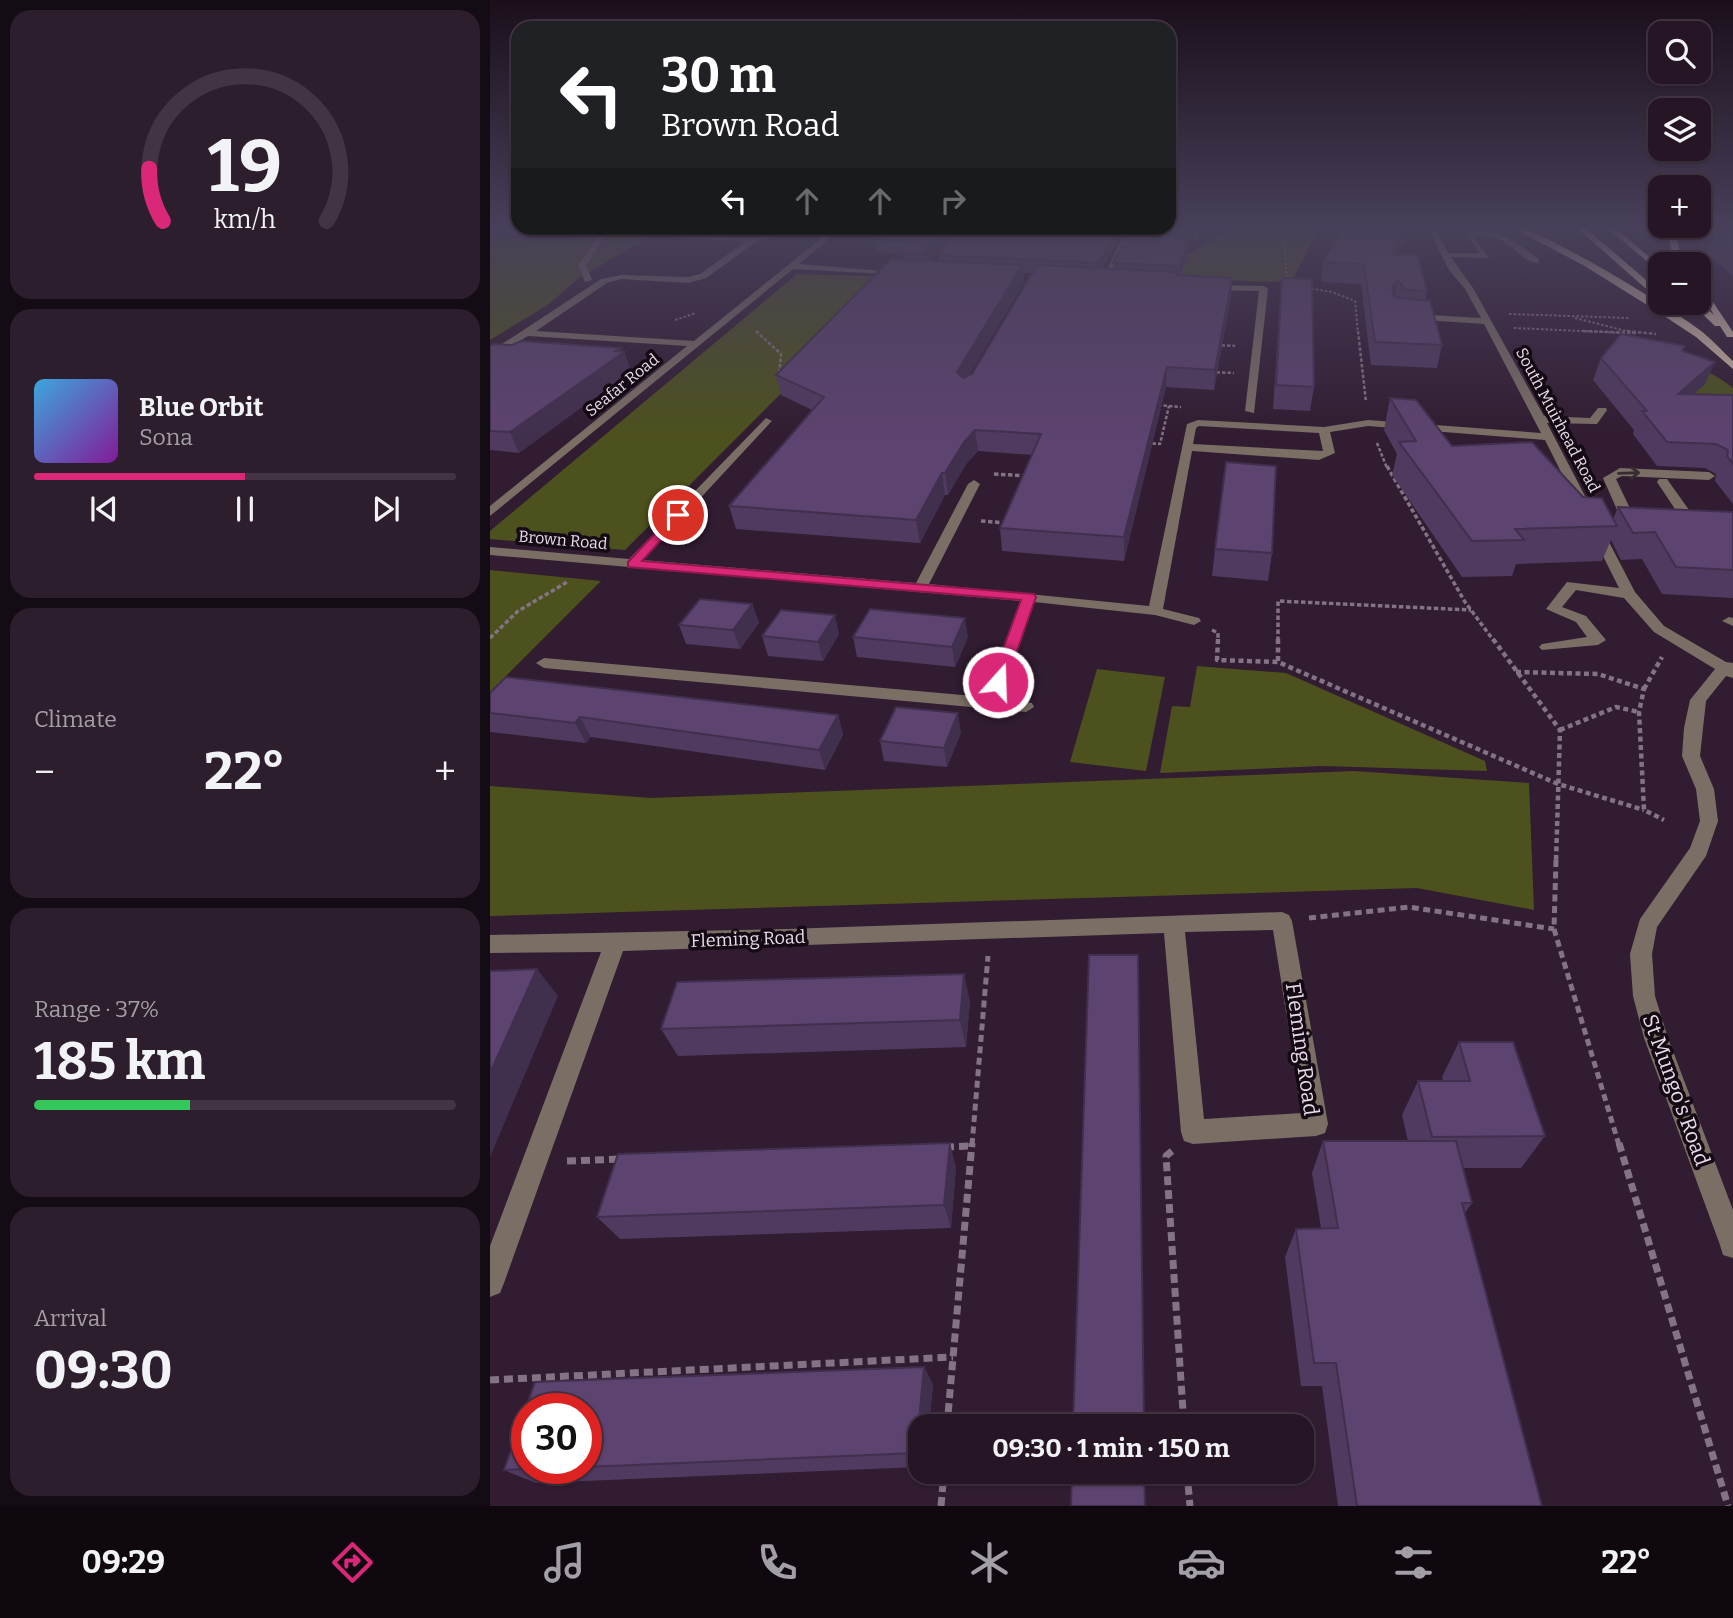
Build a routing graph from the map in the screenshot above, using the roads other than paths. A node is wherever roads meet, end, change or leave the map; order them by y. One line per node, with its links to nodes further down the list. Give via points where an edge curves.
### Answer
1 (581, 296): 11 (street)
2 (753, 296): 14 (street, Seafar Road)
3 (1263, 296): 18 (street)
4 (1474, 296): 10 (street, South Muirhead Road)
5 (1642, 296): 12 (main road)
6 (1711, 303): 13 (main road)
7 (1679, 315): 12 (main road)
8 (1708, 315): 13 (main road)
9 (1408, 317): 10 (street)
10 (1487, 321): 19 (street, South Muirhead Road)
11 (526, 333): 14 (street); 15 (street)
12 (1701, 336): 16 (main road)
13 (1731, 337)
14 (697, 344): 27 (street, Seafar Road)
15 (490, 356)
16 (1733, 366)
17 (1602, 410): 19 (street, via 1593,422)
18 (1250, 411)
19 (1540, 419): 22 (street, South Muirhead Road)
20 (766, 421): 31 (street)
21 (1324, 430): 22 (street, via 1368,423); 23 (street, via 1198,423 1191,426); 23 (street, via 1329,453 1319,456)
22 (1549, 437): 28 (street, South Muirhead Road)
23 (1187, 447): 35 (street)
24 (1709, 476): 28 (street, one-way to 24, via 1609,478 1620,472)
25 (1663, 482): 29 (street)
26 (974, 484): 32 (street)
27 (490, 512)
28 (1617, 520): 33 (street, South Muirhead Road)
29 (1693, 524)
30 (490, 551): 31 (street, Brown Road)
31 (632, 564): 32 (street, Brown Road)
32 (920, 589): 34 (street, Brown Road)
33 (1629, 594): 37 (street, via 1572,585 1553,608 1581,619 1598,640); 39 (street, South Muirhead Road, via 1659,629)
34 (1029, 597): 35 (street, Brown Road); 42 (street)
35 (1154, 611): 36 (street, Brown Road)
36 (1194, 621)
37 (1547, 647)
38 (544, 663): 40 (street)
39 (1730, 669): 47 (street, St Mungo's Road, via 1698,700 1691,757 1705,789 1709,821 1699,851 1647,925 1641,954 1644,996 1656,1038)
40 (660, 674): 41 (street); 42 (street)
41 (646, 693)
42 (991, 703): 43 (street)
43 (1026, 707)
44 (1174, 924): 44 (street, Fleming Road, via 1282,922 1316,1124 1193,1132); 45 (street, Fleming Road)
45 (615, 943): 46 (street, Fleming Road); 48 (street)
46 (490, 944)
47 (1733, 1245)
48 (490, 1283)

